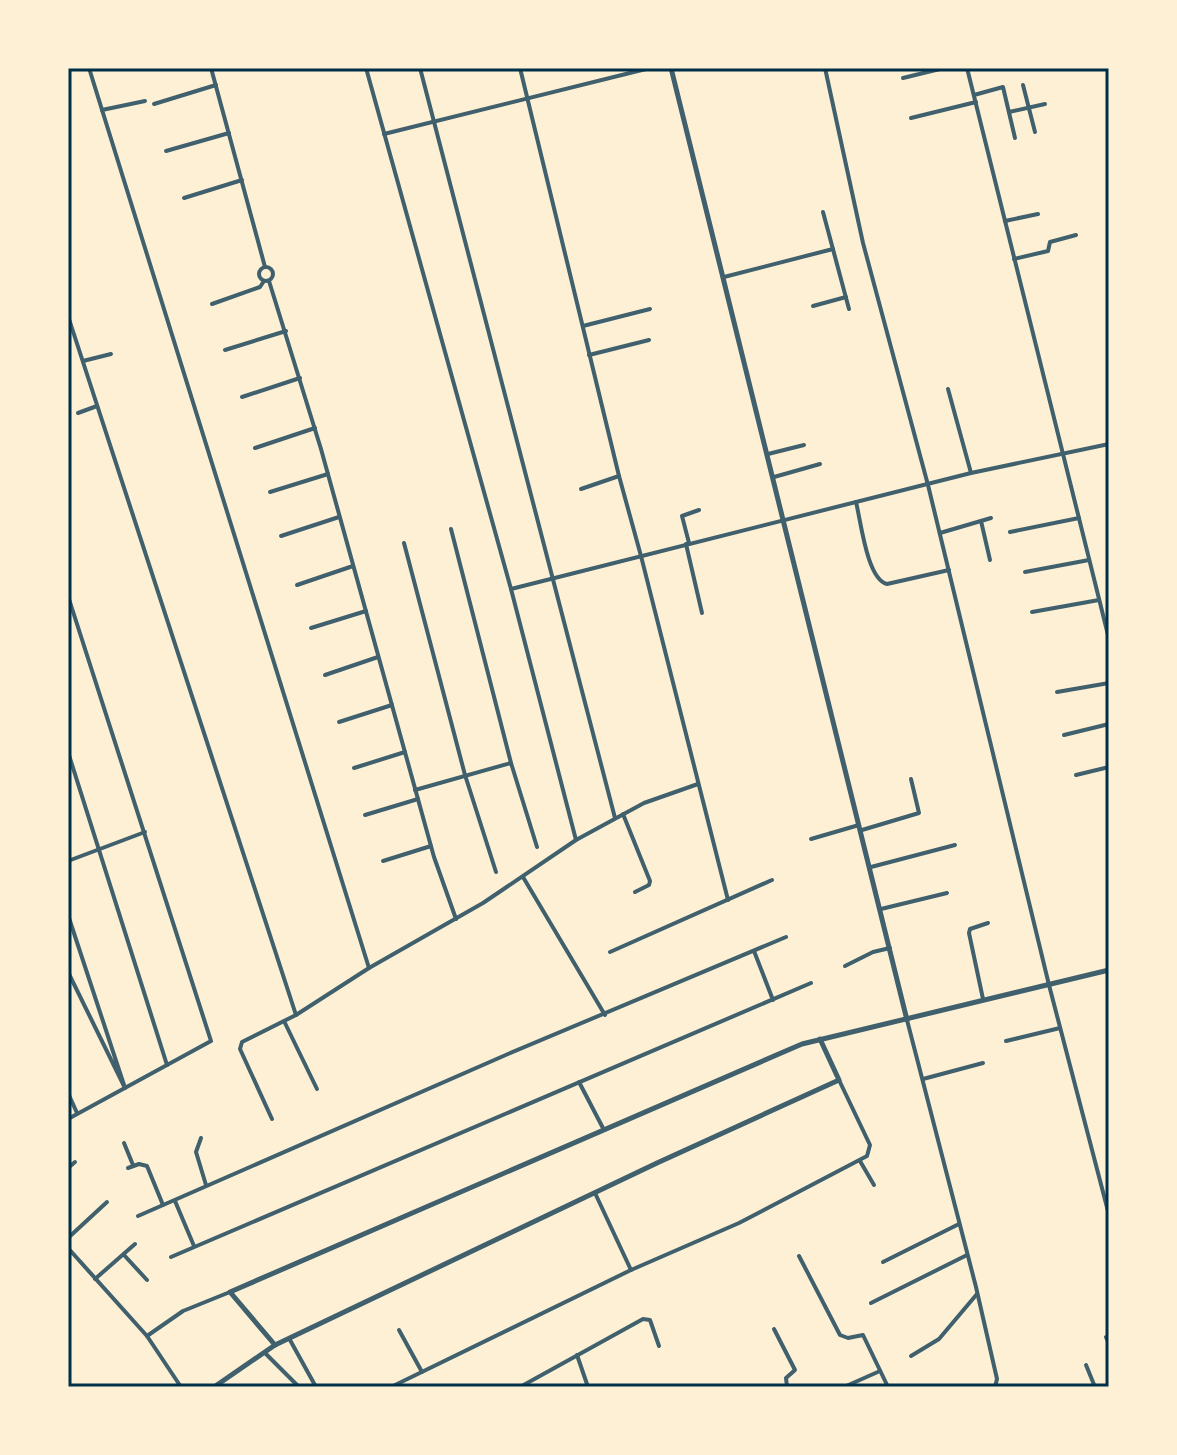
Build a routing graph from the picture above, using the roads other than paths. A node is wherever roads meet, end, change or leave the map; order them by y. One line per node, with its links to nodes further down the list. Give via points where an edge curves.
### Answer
1 (89, 68): 21 (street)
2 (211, 68): 12 (street)
3 (366, 68): 27 (street)
4 (420, 68): 24 (street)
5 (520, 68): 15 (street)
6 (650, 68): 15 (street)
7 (671, 68): 39 (street)
8 (825, 68): 70 (street, via 863,243)
9 (944, 68): 11 (street)
10 (967, 68): 14 (street)
11 (903, 78)
12 (216, 85): 18 (street); 26 (street)
13 (1023, 85): 20 (street)
14 (974, 95): 17 (street); 22 (street, via 1003,87)
15 (528, 97): 24 (street); 47 (street)
16 (145, 101): 21 (street)
17 (976, 102): 23 (street); 34 (street)
18 (154, 104)
19 (1045, 104): 20 (street)
20 (1029, 108): 22 (street); 25 (street)
21 (102, 110): 150 (street)
22 (1009, 112): 28 (street)
23 (911, 118)
24 (434, 121): 27 (street); 92 (street)
25 (1035, 132)
26 (230, 133): 29 (street); 30 (street)
27 (384, 134): 94 (street)
28 (1015, 138)
29 (166, 151)
30 (242, 180): 31 (street); 38 (street)
31 (184, 198)
32 (823, 212): 36 (street)
33 (1038, 214): 34 (street)
34 (1005, 221): 37 (street)
35 (1076, 235): 37 (street, via 1050,242 1048,251)
36 (833, 249): 39 (street); 41 (street)
37 (1014, 259): 63 (street)
38 (265, 267): 40 (street, via 259,272); 40 (street, via 272,270)
39 (724, 277): 64 (street)
40 (266, 281): 42 (street); 48 (street)
41 (846, 297): 43 (street); 45 (street)
42 (212, 304)
43 (813, 306)
44 (650, 309): 47 (street)
45 (849, 309)
46 (68, 316): 53 (street)
47 (583, 326): 52 (street)
48 (286, 331): 50 (street); 54 (street)
49 (649, 340): 52 (street)
50 (225, 350)
51 (111, 354): 53 (street)
52 (589, 355): 68 (street)
53 (83, 361): 57 (street)
54 (301, 378): 56 (street); 59 (street)
55 (948, 389): 66 (street)
56 (242, 397)
57 (97, 406): 58 (street); 157 (street)
58 (78, 413)
59 (315, 428): 62 (street); 67 (street)
60 (1109, 444): 63 (street)
61 (804, 445): 64 (street)
62 (255, 448)
63 (1063, 453): 66 (street); 77 (street)
64 (768, 454): 69 (street)
65 (820, 464): 69 (street)
66 (971, 473): 70 (street)
67 (328, 474): 72 (street); 75 (street)
68 (619, 476): 71 (street); 86 (street)
69 (774, 477): 78 (street)
70 (928, 485): 73 (street); 82 (street)
71 (581, 489)
72 (270, 492)
73 (856, 502): 78 (street); 90 (street, via 872,572 880,582)
74 (699, 510): 85 (street, via 682,516)
75 (340, 517): 83 (street); 89 (street)
76 (991, 518): 79 (street)
77 (1079, 518): 81 (street); 88 (street)
78 (785, 519): 85 (street); 124 (street)
79 (981, 521): 82 (street); 87 (street)
80 (451, 529): 112 (street)
81 (1010, 532)
82 (940, 533): 90 (street)
83 (281, 536)
84 (404, 543): 115 (street)
85 (688, 544): 86 (street); 99 (street)
86 (641, 556): 92 (street); 118 (street)
87 (990, 560)
88 (1089, 560): 91 (street); 96 (street)
89 (353, 566): 93 (street); 97 (street)
90 (949, 570): 154 (street)
91 (1025, 572)
92 (553, 578): 94 (street); 123 (street)
93 (297, 585)
94 (511, 589): 127 (street)
95 (68, 598): 125 (street)
96 (1099, 600): 98 (street); 101 (street)
97 (366, 611): 100 (street); 102 (street)
98 (1032, 612)
99 (702, 613)
100 (311, 628)
101 (1109, 639)
102 (378, 657): 103 (street); 106 (street)
103 (325, 675)
104 (1109, 683): 105 (street)
105 (1057, 692)
106 (392, 705): 107 (street); 111 (street)
107 (339, 722)
108 (1109, 724): 109 (street)
109 (1064, 735)
110 (68, 752): 131 (street)
111 (405, 752): 114 (street); 119 (street)
112 (511, 763): 115 (street); 130 (street)
113 (1109, 767): 116 (street)
114 (354, 768)
115 (465, 775): 119 (street); 135 (street)
116 (1076, 775)
117 (911, 779): 124 (street, via 919,813)
118 (698, 784): 121 (street); 140 (street)
119 (415, 790): 120 (street)
120 (418, 799): 122 (street); 129 (street)
121 (623, 814): 123 (street); 138 (street, via 650,881)
122 (365, 815)
123 (615, 818): 127 (street)
124 (861, 827): 126 (street); 134 (street)
125 (145, 832): 131 (street); 165 (street, via 211,1041)
126 (811, 839)
127 (576, 840): 136 (street)
128 (955, 845): 134 (street)
129 (431, 846): 133 (street); 143 (street)
130 (537, 847)
131 (100, 848): 132 (street); 165 (street)
132 (68, 861)
133 (383, 861)
134 (871, 867): 141 (street)
135 (496, 872)
136 (523, 877): 143 (street); 158 (street)
137 (772, 880): 140 (street)
138 (635, 892)
139 (947, 893): 141 (street)
140 (728, 900): 148 (street)
141 (881, 909): 146 (street)
142 (68, 915): 169 (street)
143 (456, 919): 150 (street)
144 (988, 923): 155 (street, via 969,933)
145 (786, 937): 147 (street)
146 (890, 948): 149 (street); 159 (street)
147 (754, 951): 156 (street); 158 (street)
148 (610, 952)
149 (845, 966)
150 (369, 968): 157 (street)
151 (1109, 970): 154 (street)
152 (68, 972): 169 (street)
153 (811, 983): 156 (street)
154 (1049, 985): 155 (street); 161 (street)
155 (983, 999): 159 (street)
156 (773, 1000): 168 (street)
157 (296, 1015): 160 (street)
158 (605, 1015): 181 (street)
159 (907, 1020): 162 (street); 166 (street)
160 (284, 1021): 170 (street); 174 (street, via 246,1039 240,1049)
161 (1060, 1028): 163 (street); 187 (street)
162 (820, 1039): 167 (street); 175 (street)
163 (1006, 1041)
164 (983, 1063): 166 (street)
165 (167, 1065): 169 (street)
166 (923, 1079): 189 (street)
167 (839, 1080): 178 (street, via 870,1145); 183 (street)
168 (579, 1082): 175 (street); 192 (street)
169 (125, 1088): 172 (street)
170 (317, 1089)
171 (68, 1093): 172 (street)
172 (77, 1114): 173 (street)
173 (68, 1119)
174 (272, 1119)
175 (604, 1130): 202 (street)
176 (201, 1138): 181 (street, via 196,1152)
177 (124, 1143): 186 (street, via 130,1167 147,1166)
178 (860, 1161): 182 (street); 199 (street)
179 (75, 1162): 180 (street)
180 (68, 1168)
181 (207, 1185): 184 (street)
182 (874, 1185)
183 (595, 1193): 199 (street); 209 (street)
184 (174, 1200): 186 (street); 192 (street)
185 (107, 1202): 190 (street)
186 (163, 1205): 188 (street)
187 (1109, 1215)
188 (138, 1216)
189 (959, 1224): 195 (street); 198 (street)
190 (68, 1238)
191 (135, 1244): 194 (street)
192 (194, 1246): 197 (street)
193 (68, 1248): 200 (street)
194 (124, 1255): 200 (street); 201 (street)
195 (967, 1255): 203 (street); 204 (street)
196 (799, 1256): 217 (street, via 840,1335 863,1335)
197 (171, 1257)
198 (883, 1262)
199 (631, 1270): 218 (street)
200 (95, 1279): 207 (street)
201 (147, 1280)
202 (230, 1292): 207 (street, via 183,1311); 211 (street)
203 (977, 1294): 215 (street, via 939,1339); 229 (street)
204 (871, 1303)
205 (774, 1329): 226 (street, via 795,1370 786,1378)
206 (399, 1330): 218 (street)
207 (147, 1336): 219 (street)
208 (1106, 1337): 210 (street)
209 (290, 1340): 211 (street); 222 (street)
210 (1109, 1343)
211 (275, 1345): 213 (street)
212 (659, 1346): 214 (street, via 647,1318)
213 (265, 1353): 220 (street); 221 (street)
214 (577, 1355): 224 (street); 225 (street)
215 (911, 1356)
216 (1086, 1365): 230 (street)
217 (880, 1371): 227 (street); 228 (street)
218 (422, 1372): 223 (street)
219 (181, 1387)
220 (214, 1387)
221 (299, 1387)
222 (316, 1387)
223 (391, 1387)
224 (520, 1387)
225 (588, 1387)
226 (787, 1387)
227 (844, 1387)
228 (888, 1387)
229 (995, 1387)
230 (1095, 1387)

